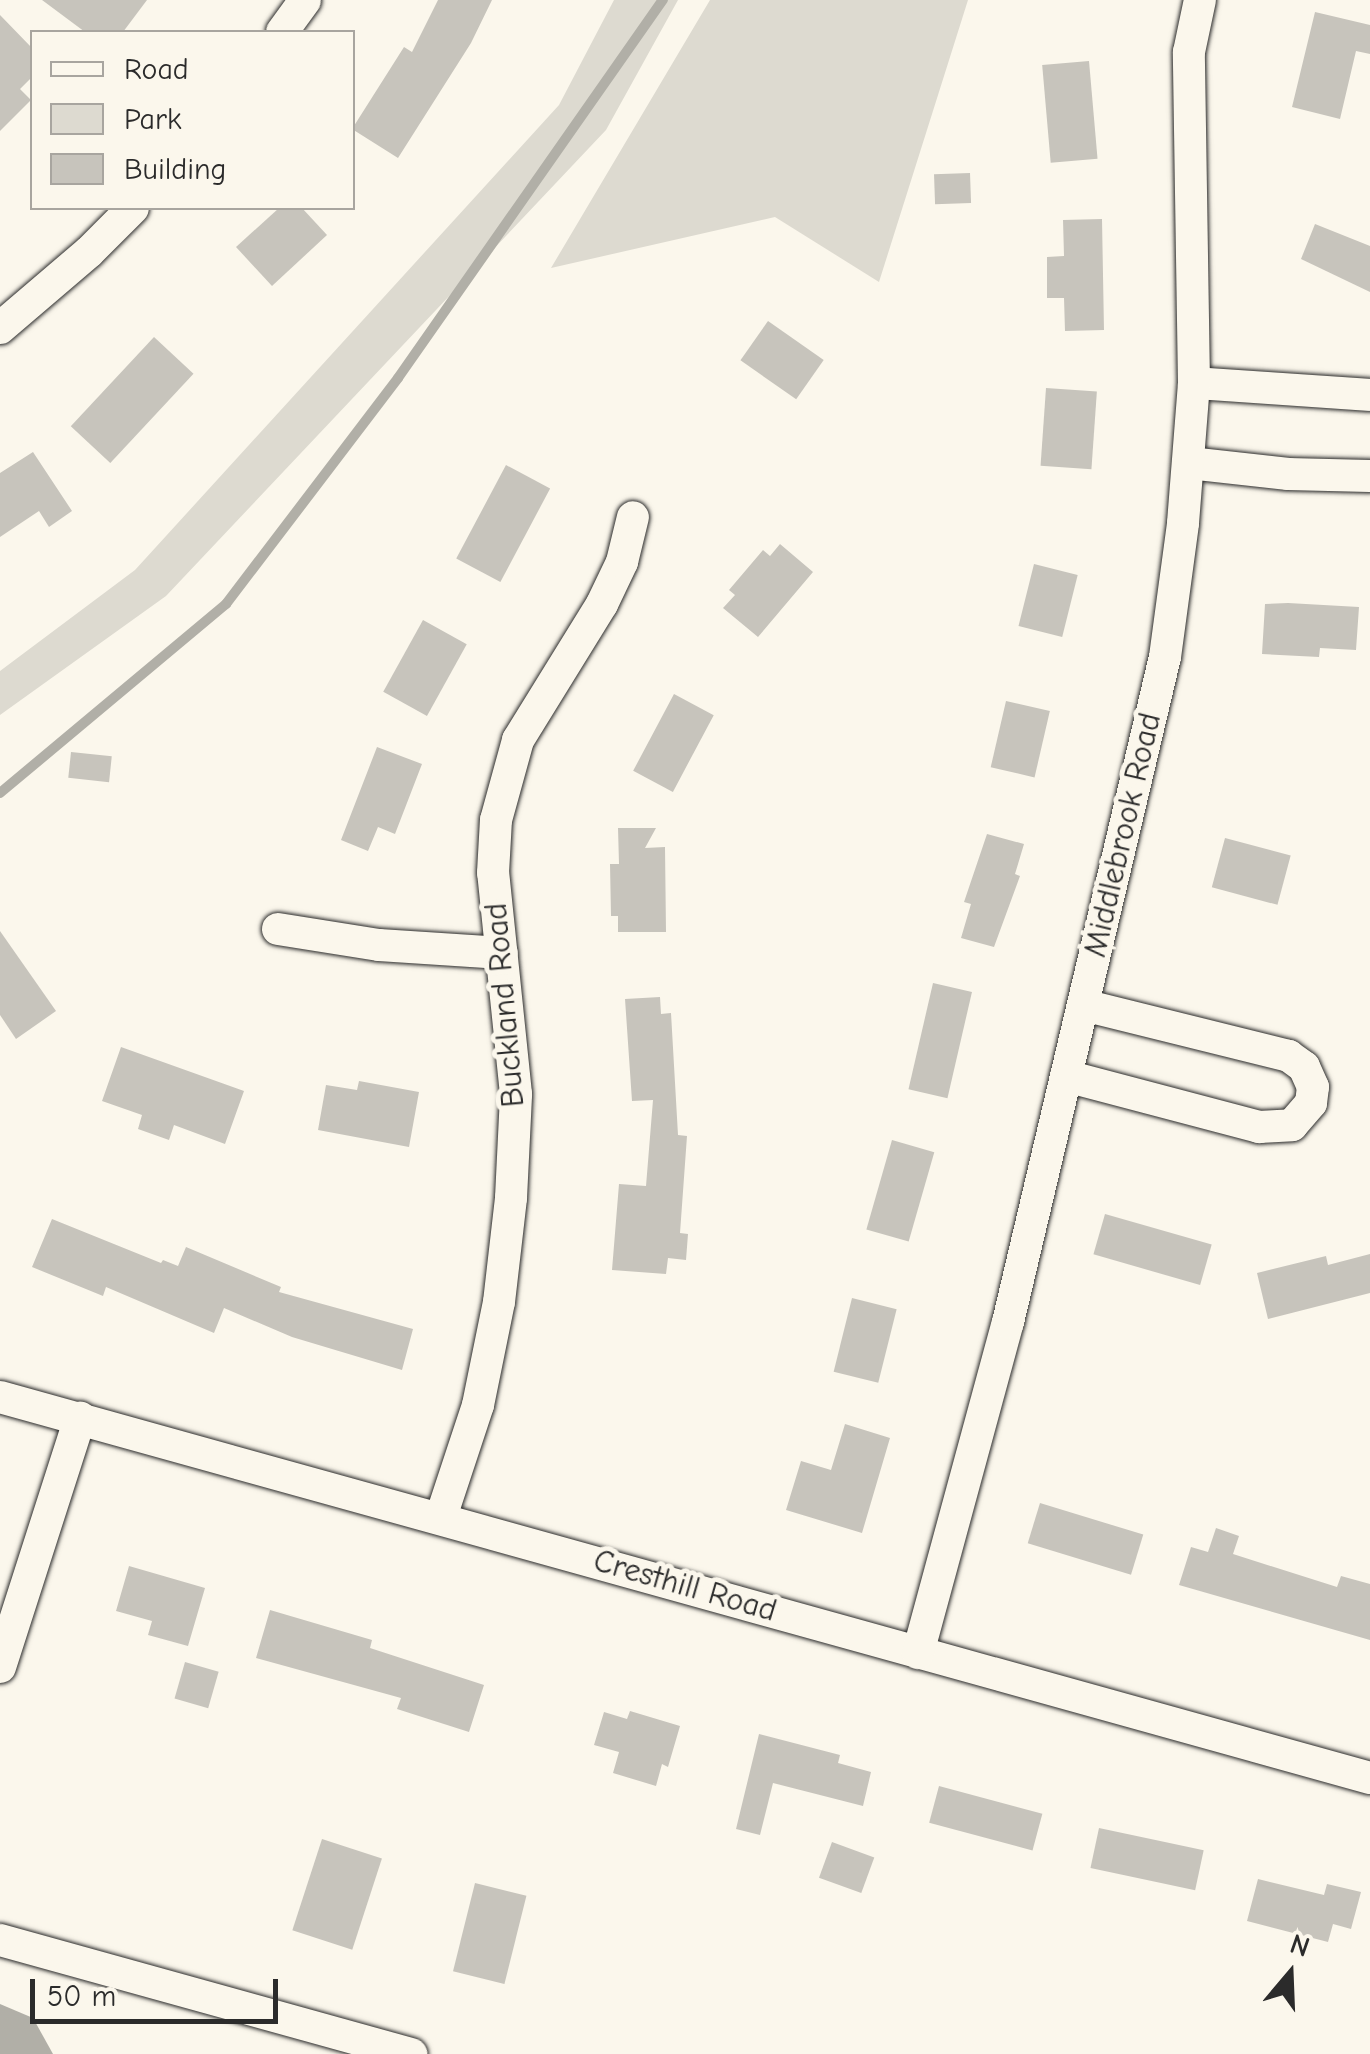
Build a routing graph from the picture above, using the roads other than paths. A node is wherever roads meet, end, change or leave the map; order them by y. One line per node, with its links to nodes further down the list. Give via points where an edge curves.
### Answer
1 (305, 0): 3 (street)
2 (1200, 0): 6 (street, Middlebrook Road, via 1189,52)
3 (283, 30)
4 (131, 210): 5 (street)
5 (0, 328)
6 (1194, 383): 7 (street); 8 (street, Middlebrook Road)
7 (1370, 395)
8 (1189, 463): 9 (street); 13 (street, Middlebrook Road, via 1164,658)
9 (1370, 476)
10 (633, 517): 12 (street, Buckland Road, via 602,604 555,675 508,769 493,873)
11 (278, 928): 12 (street, via 379,945)
12 (502, 953): 17 (street, Buckland Road, via 516,1094 512,1198 478,1405)
13 (1083, 1005): 14 (street, Middlebrook Road); 14 (street, via 1289,1056 1304,1067 1313,1087 1311,1103 1292,1125 1259,1127)
14 (1066, 1076): 18 (street, Middlebrook Road, via 964,1495)
15 (0, 1396): 16 (street, Cresthill Road)
16 (80, 1418): 17 (street, Cresthill Road); 19 (street)
17 (442, 1516): 18 (street, Cresthill Road)
18 (918, 1653): 20 (street, Cresthill Road)
19 (0, 1667)
20 (1370, 1778)
21 (0, 1940): 22 (street)
22 (412, 2054)

